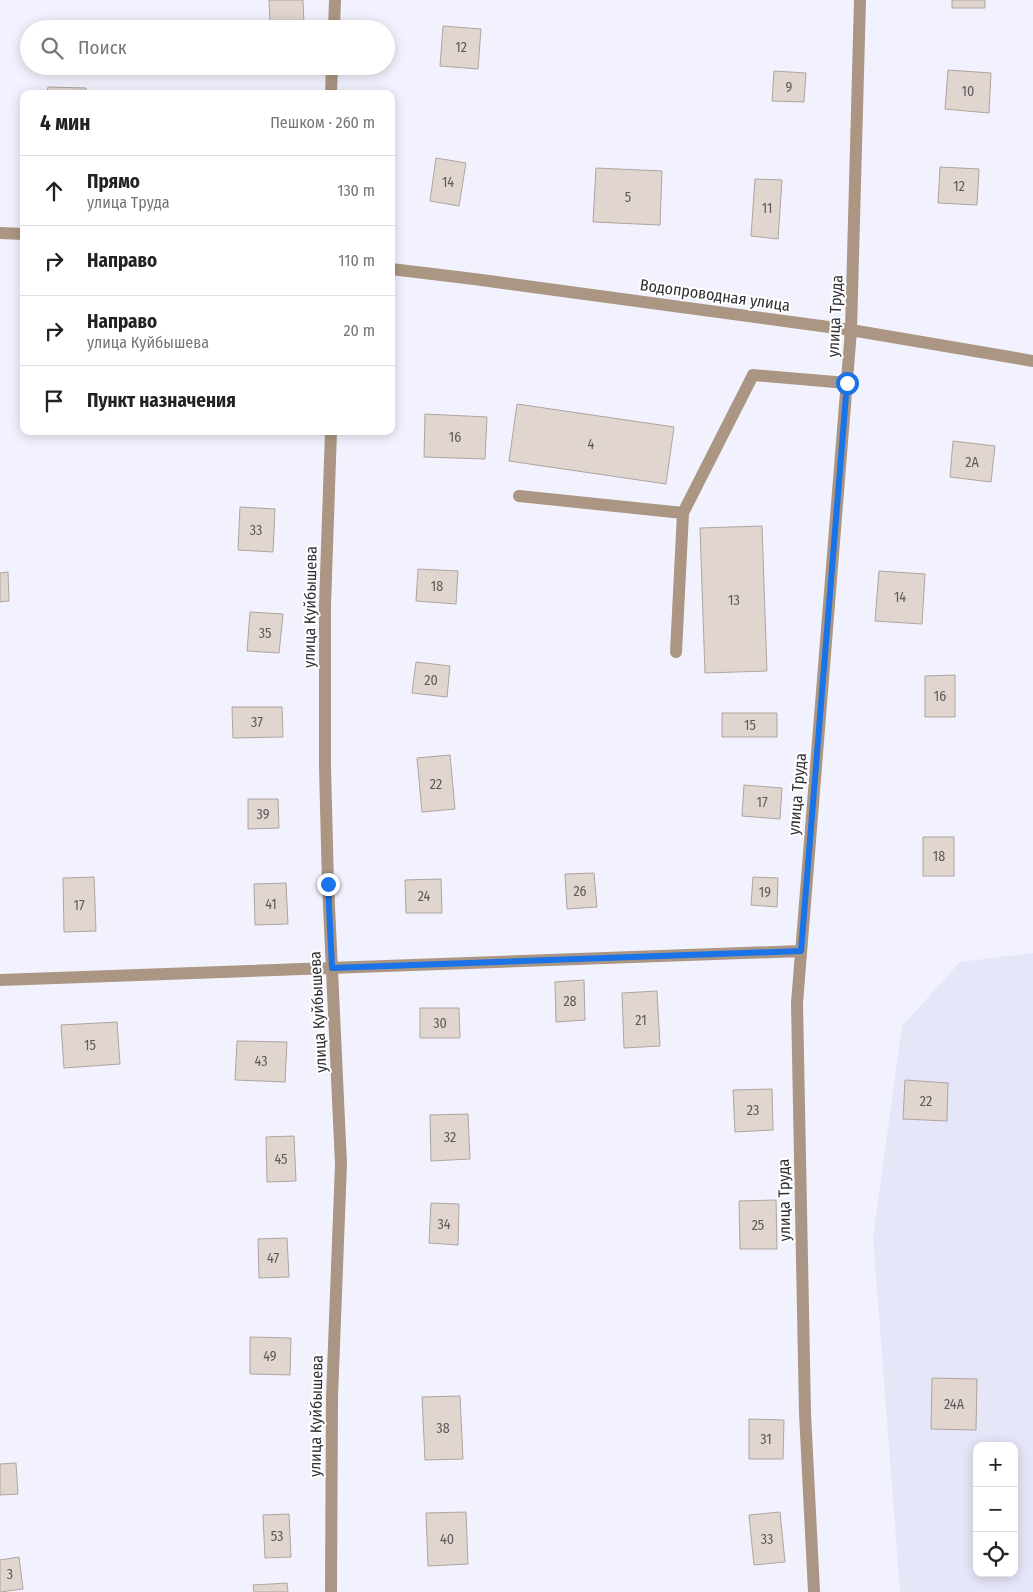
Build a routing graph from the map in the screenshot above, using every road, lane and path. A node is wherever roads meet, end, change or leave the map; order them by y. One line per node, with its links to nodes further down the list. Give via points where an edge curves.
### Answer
1 (335, 0): 3 (street)
2 (860, 0): 9 (street, улица Труда)
3 (334, 20)
4 (332, 75): 5 (street)
5 (331, 90)
6 (0, 233): 7 (street)
7 (20, 234)
8 (395, 269): 9 (street, Водопроводная улица)
9 (852, 330): 10 (street, Водопроводная улица); 11 (street, улица Труда)
10 (1033, 361)
11 (847, 383): 14 (street, via 753,375); 16 (street, улица Труда)
12 (330, 435): 17 (street, улица Куйбышева, via 325,729)
13 (519, 496): 14 (street)
14 (683, 513): 15 (street)
15 (676, 652)
16 (801, 951): 17 (street); 20 (street, улица Труда, via 797,1003 805,1413)
17 (332, 968): 18 (street); 19 (street, улица Куйбышева, via 341,1164 332,1397)
18 (0, 980)
19 (331, 1592)
20 (814, 1592)

